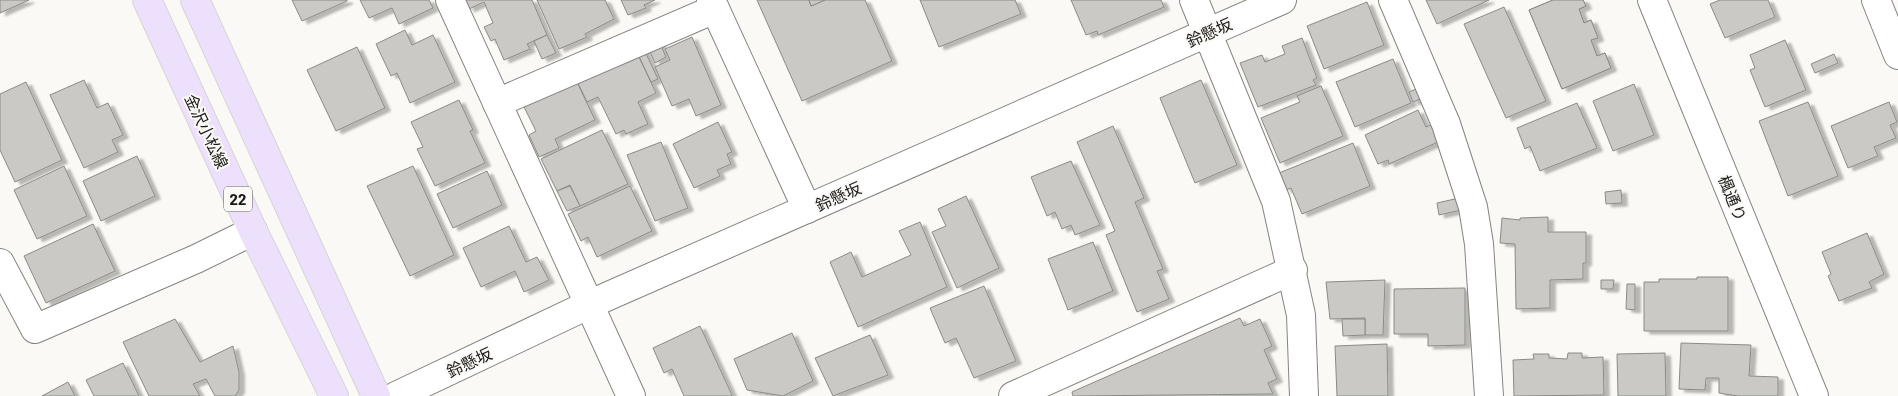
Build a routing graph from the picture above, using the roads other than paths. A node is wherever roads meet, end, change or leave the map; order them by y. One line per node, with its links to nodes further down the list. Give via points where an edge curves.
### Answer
1 (147, 0): 14 (main road, 金沢小松線 / 22)
2 (195, 0): 19 (main road)
3 (450, 0): 12 (street)
4 (1194, 0): 10 (street)
5 (1282, 0): 10 (street, 鈴懸坂)
6 (1393, 0): 24 (street, via 1446,124 1472,207 1479,244)
7 (1652, 0): 25 (street, 楓通り)
8 (1876, 0): 11 (street)
9 (713, 5): 12 (street); 13 (street)
10 (1209, 32): 13 (street, 鈴懸坂); 16 (street, via 1276,201)
11 (1898, 55)
12 (497, 103): 17 (street)
13 (807, 210): 17 (street, 鈴懸坂)
14 (253, 231): 15 (street, via 35,329); 18 (main road, 金沢小松線 / 22)
15 (0, 263)
16 (1293, 270): 22 (street); 23 (street, via 1301,315)
17 (588, 305): 20 (street, 鈴懸坂); 21 (street)
18 (334, 396)
19 (376, 396)
20 (396, 396)
21 (631, 396)
22 (1013, 396)
23 (1304, 396)
24 (1489, 396)
25 (1814, 396)

